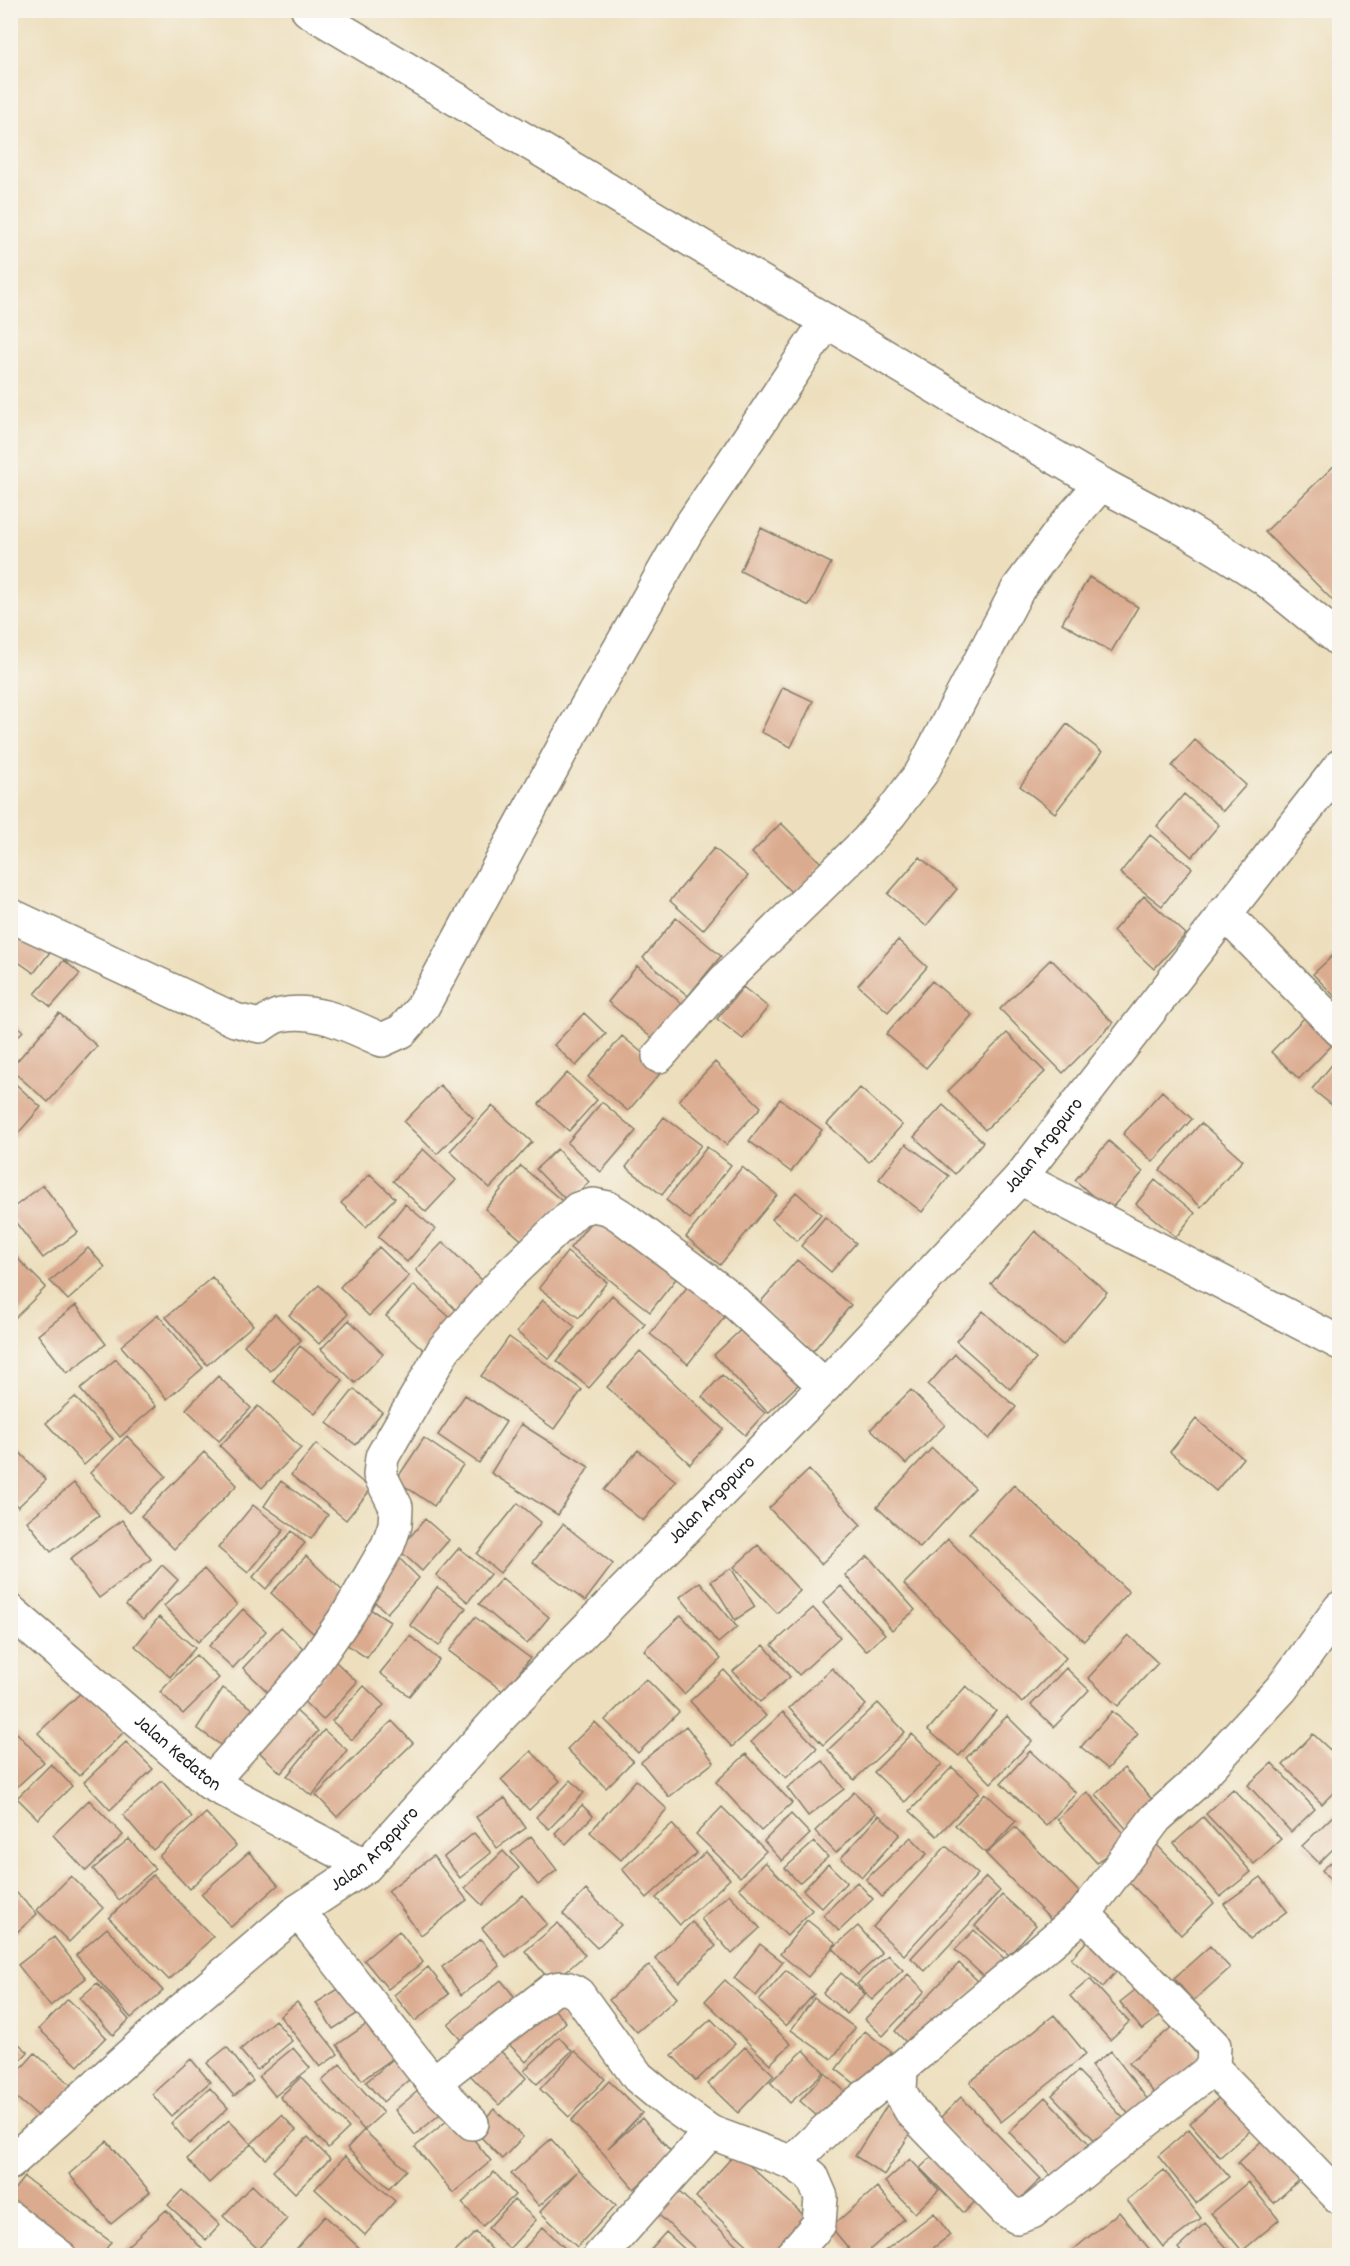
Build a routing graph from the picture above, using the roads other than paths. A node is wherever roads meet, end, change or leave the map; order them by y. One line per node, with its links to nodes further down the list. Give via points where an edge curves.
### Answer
1 (308, 10): 2 (street)
2 (827, 321): 3 (street); 7 (street, via 687,531 563,748 422,1008 402,1031 381,1040 308,1012 279,1015 260,1026 235,1020)
3 (1101, 484): 4 (street, via 1264,578); 9 (street, via 1018,589 922,772 891,813 724,981)
4 (1340, 640)
5 (1340, 766): 6 (street, Jalan Argopuro)
6 (1224, 913): 8 (street); 10 (street, Jalan Argopuro)
7 (10, 915)
8 (1340, 1030)
9 (659, 1056)
10 (1020, 1178): 11 (street); 12 (street, Jalan Argopuro)
11 (1340, 1343)
12 (825, 1386): 15 (street, via 729,1297 621,1216 601,1206 578,1209 508,1276 444,1349 382,1457 380,1475 396,1507 388,1545 350,1611 308,1672); 16 (street, Jalan Argopuro, via 503,1714)
13 (1340, 1608): 18 (street, via 1282,1688 1192,1786 1156,1818)
14 (10, 1611): 15 (street, Jalan Kedaton)
15 (210, 1783): 16 (street, Jalan Kedaton)
16 (366, 1866): 17 (street, Jalan Argopuro)
17 (298, 1911): 21 (street); 24 (street, Jalan Argopuro)
18 (1084, 1914): 19 (street); 20 (street, via 1214,2046)
19 (901, 2068): 20 (street, via 900,2092 911,2111 1017,2217 1032,2212); 25 (street, via 845,2113)
20 (1213, 2068): 26 (street)
21 (433, 2083): 22 (street); 23 (street, via 561,1986 578,1994 638,2077)
22 (472, 2123)
23 (710, 2132): 25 (street); 29 (street)
24 (15, 2150)
25 (793, 2163): 30 (street, via 812,2176 821,2197 819,2224)
26 (1340, 2198)
27 (10, 2218): 28 (street)
28 (59, 2256)
29 (600, 2256)
30 (791, 2256)

